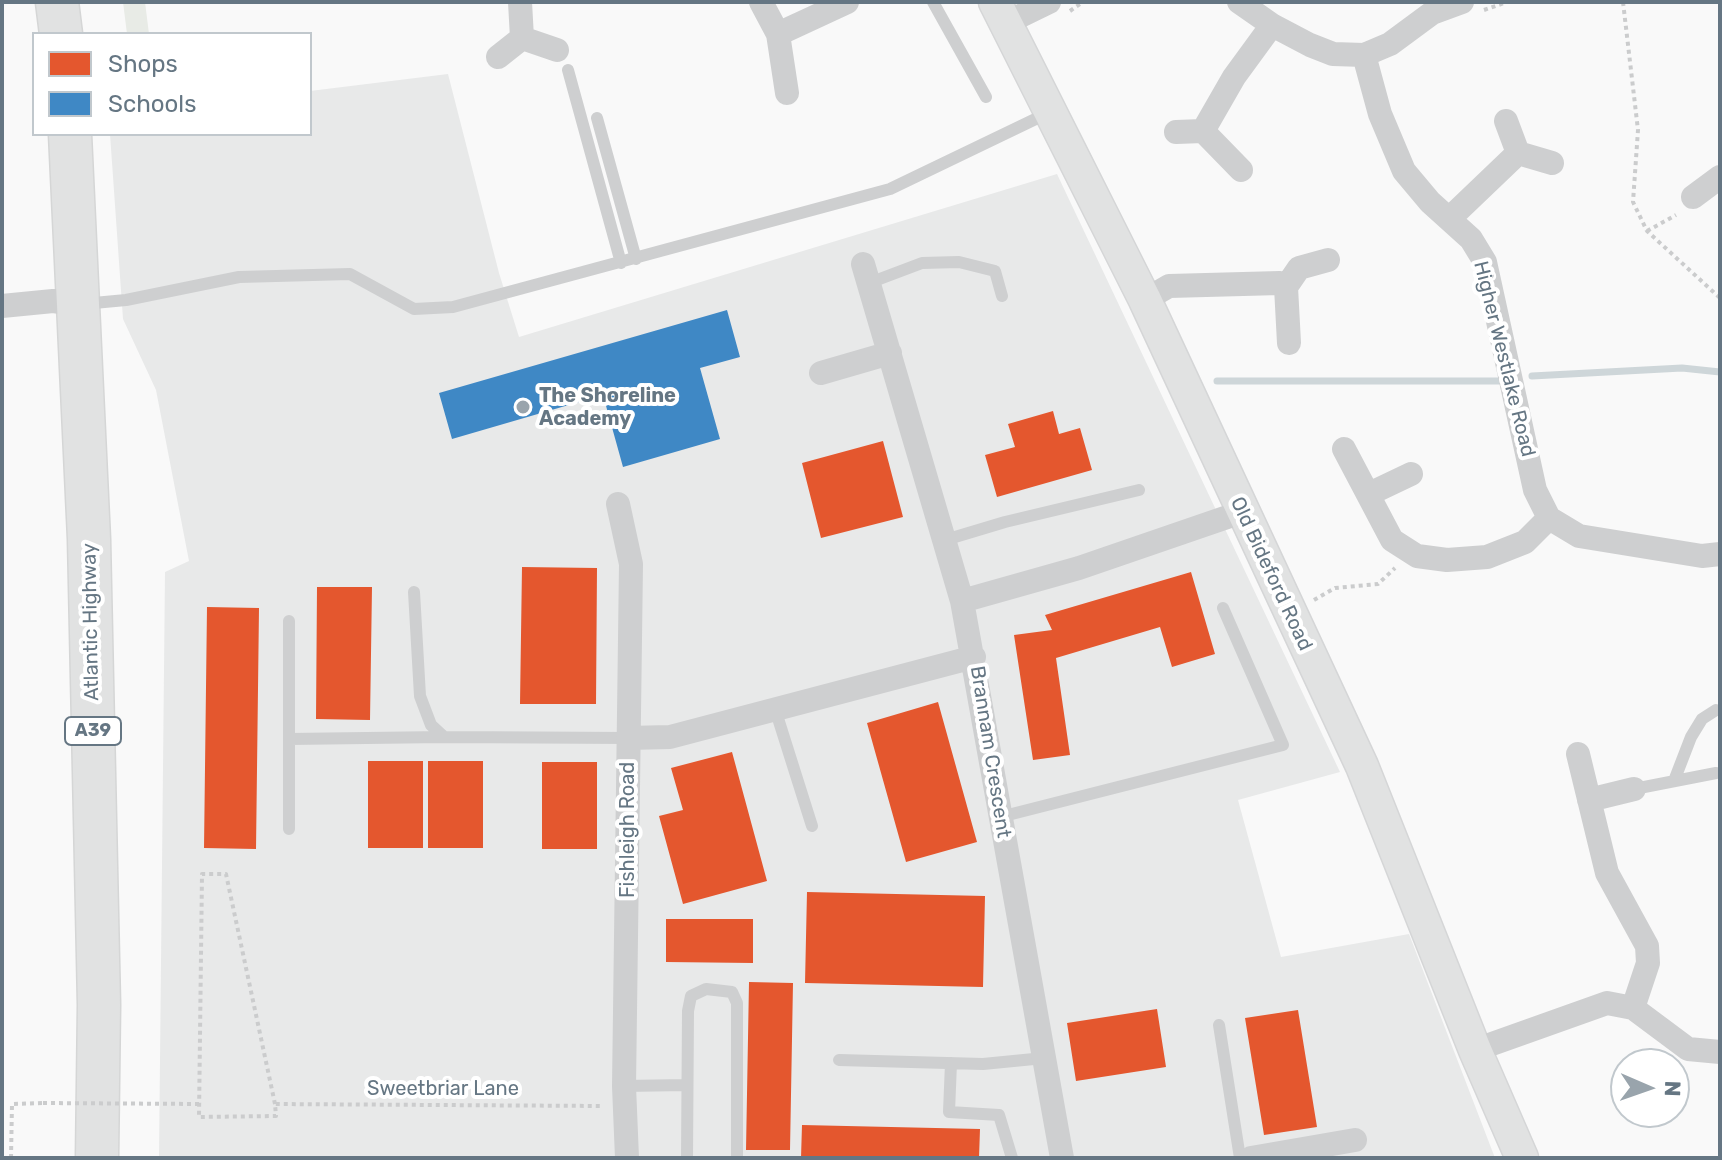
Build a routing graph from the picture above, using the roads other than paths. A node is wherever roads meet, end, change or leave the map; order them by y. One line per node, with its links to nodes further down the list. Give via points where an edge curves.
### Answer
1 (57, 2): 11 (highway)
2 (520, 2): 13 (street)
3 (761, 2): 12 (street)
4 (847, 2): 12 (street)
5 (933, 2): 18 (lane)
6 (1239, 2): 10 (street)
7 (1462, 2): 14 (street, via 1432,13 1390,44)
8 (1055, 10): 9 (street)
9 (1000, 12): 19 (street, Old Bideford Road)
10 (1272, 25): 14 (street, via 1333,54); 22 (street)
11 (61, 32)
12 (778, 34): 17 (street)
13 (522, 38): 15 (street); 16 (street)
14 (1364, 55): 30 (street, Higher Westlake Road, via 1380,114 1404,171)
15 (498, 57)
16 (562, 60): 33 (lane)
17 (787, 93)
18 (986, 97)
19 (1049, 113): 31 (lane, via 890,189); 37 (street, Old Bideford Road)
20 (597, 118): 31 (lane)
21 (1506, 121): 25 (street)
22 (1203, 131): 23 (street); 27 (street)
23 (1176, 132)
24 (70, 136): 38 (highway, Atlantic Highway / A39)
25 (1518, 153): 26 (street); 30 (street)
26 (1552, 163)
27 (1241, 170)
28 (1720, 177): 29 (street)
29 (1693, 197)
30 (1449, 219): 49 (street, Higher Westlake Road, via 1471,239 1485,262 1535,490)
31 (636, 259): 33 (lane)
32 (1328, 260): 35 (street, via 1299,268)
33 (621, 263): 38 (lane, via 453,307 414,309 350,274 239,277 126,300)
34 (866, 274): 36 (lane, via 922,263 981,265 995,271); 41 (street, Brannam Crescent)
35 (1286, 287): 37 (street, via 1169,286); 40 (street)
36 (1002, 296)
37 (1145, 300): 48 (street, Old Bideford Road)
38 (76, 304): 39 (street); 81 (highway, Atlantic Highway / A39, via 89,554 99,1005)
39 (2, 306)
40 (1289, 343)
41 (890, 353): 42 (street); 50 (street, Brannam Crescent)
42 (821, 373)
43 (1344, 449): 46 (street)
44 (1411, 474): 46 (street)
45 (1139, 490): 50 (lane)
46 (1369, 494): 49 (street, via 1392,540 1417,556 1487,557 1525,542)
47 (618, 504): 60 (street, Fishleigh Road, via 631,564)
48 (1242, 512): 53 (street); 72 (street, Old Bideford Road, via 1362,766)
49 (1549, 518): 51 (street, via 1579,536 1702,556)
50 (945, 540): 53 (street, Brannam Crescent)
51 (1720, 554)
52 (414, 592): 59 (lane, via 420,696 431,725)
53 (962, 601): 56 (street, Brannam Crescent)
54 (1223, 608): 67 (lane, via 1283,745)
55 (289, 621): 61 (lane)
56 (974, 657): 58 (street); 67 (street, Brannam Crescent)
57 (1716, 710): 64 (lane, via 1702,719 1691,737)
58 (776, 712): 60 (street, via 670,737); 68 (lane)
59 (444, 737): 60 (lane); 61 (lane)
60 (628, 738): 78 (street, Fishleigh Road)
61 (289, 739): 69 (lane)
62 (1578, 754): 66 (street)
63 (1716, 773): 64 (lane)
64 (1674, 781): 65 (lane)
65 (1634, 789): 66 (street)
66 (1589, 800): 70 (street, via 1607,873 1647,946 1648,963)
67 (1000, 817): 74 (street, Brannam Crescent)
68 (812, 826)
69 (289, 829)
70 (1633, 1008): 72 (street, via 1607,1003 1587,1008); 73 (street, via 1688,1049)
71 (1219, 1025): 87 (lane)
72 (1475, 1050): 88 (street, Old Bideford Road)
73 (1720, 1052)
74 (1044, 1058): 76 (lane); 86 (street, Brannam Crescent)
75 (839, 1060): 76 (lane)
76 (951, 1063): 85 (lane, via 949,1112 999,1115)
77 (686, 1085): 78 (lane); 83 (lane); 84 (lane, via 691,996 706,989 732,992 737,1003)
78 (624, 1096): 82 (street, Fishleigh Road)
79 (1355, 1140): 80 (street)
80 (1265, 1157)
81 (97, 1158)
82 (627, 1158)
83 (687, 1158)
84 (737, 1158)
85 (1012, 1158)
86 (1062, 1158)
87 (1240, 1158)
88 (1522, 1158)

